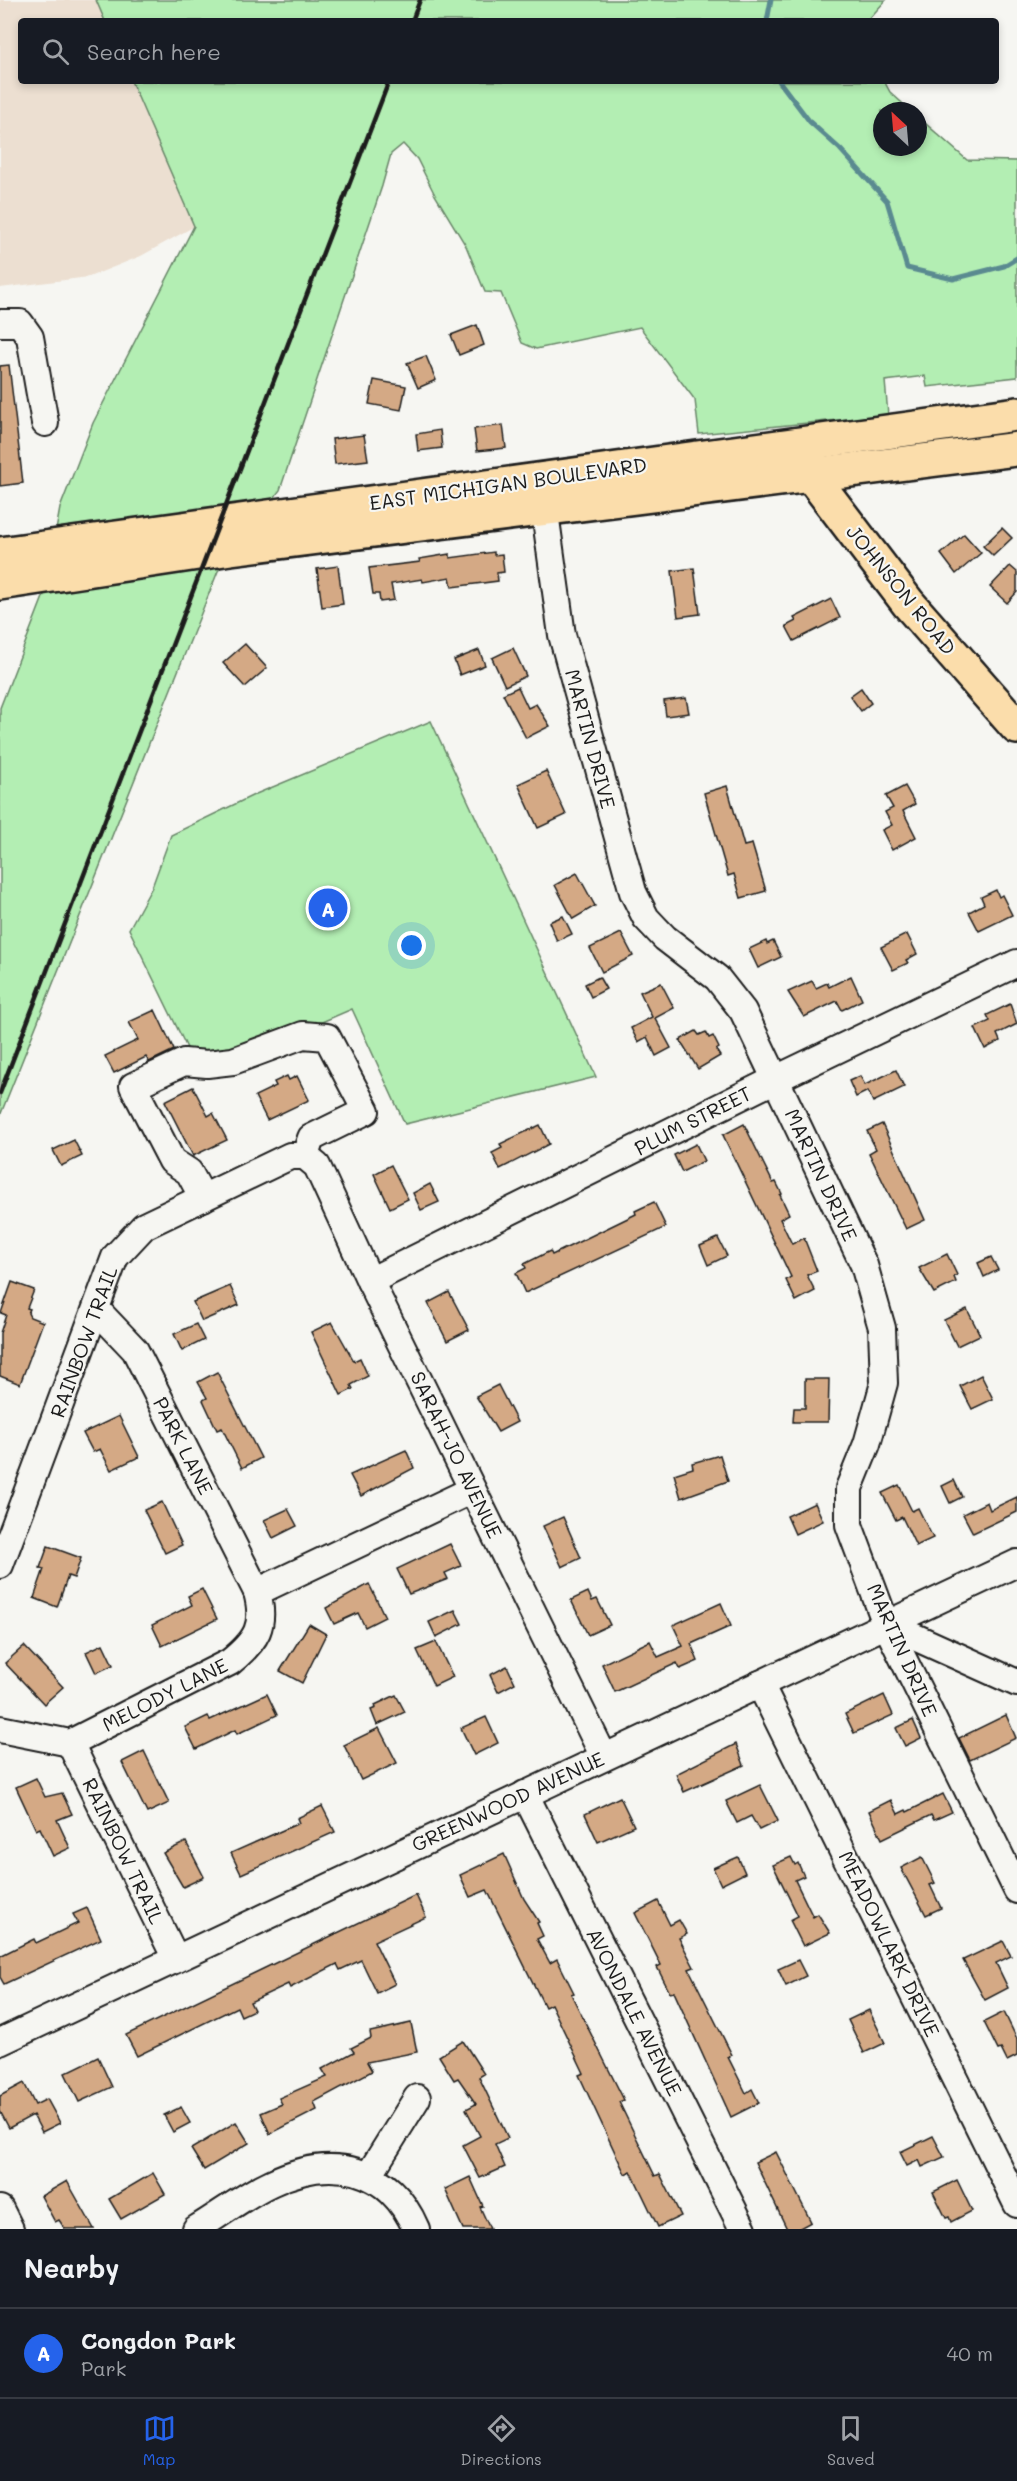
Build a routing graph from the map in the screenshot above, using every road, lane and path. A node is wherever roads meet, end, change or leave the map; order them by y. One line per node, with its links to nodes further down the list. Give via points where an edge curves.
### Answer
1 (0, 323): 3 (street, via 20,323 30,337)
2 (1017, 414): 4 (main road, EAST MICHIGAN BOULEVARD)
3 (45, 423)
4 (805, 442): 6 (main road, JOHNSON ROAD); 7 (main road, EAST MICHIGAN BOULEVARD)
5 (1017, 449): 6 (main road, EAST MICHIGAN BOULEVARD)
6 (810, 474): 7 (main road, EAST MICHIGAN BOULEVARD); 10 (main road, JOHNSON ROAD, via 908,603)
7 (542, 493): 8 (main road, EAST MICHIGAN BOULEVARD); 9 (main road, EAST MICHIGAN BOULEVARD, via 231,548); 12 (street, MARTIN DRIVE, via 562,635 633,892 646,918 665,938 717,978 743,1011)
8 (0, 554)
9 (0, 583)
10 (1017, 727)
11 (1017, 963): 12 (street, PLUM STREET)
12 (776, 1079): 15 (street, PLUM STREET); 21 (street, MARTIN DRIVE, via 864,1265 882,1328 884,1383 867,1444 849,1488 849,1525)
13 (305, 1156): 14 (street, RAINBOW TRAIL, via 290,1156); 14 (street, via 311,1138 366,1111 327,1037 303,1035 233,1061 184,1062 133,1086 171,1161 189,1172); 15 (street, SARAH-JO AVENUE, via 317,1166)
14 (203, 1198): 16 (street, RAINBOW TRAIL, via 144,1226 129,1240 115,1257)
15 (370, 1281): 17 (street, SARAH-JO AVENUE)
16 (97, 1310): 19 (street, RAINBOW TRAIL); 20 (street, PARK LANE, via 135,1350)
17 (472, 1490): 20 (street); 26 (street, SARAH-JO AVENUE)
18 (1017, 1563): 21 (street, GREENWOOD AVENUE)
19 (0, 1565)
20 (257, 1592): 25 (street, MELODY LANE, via 262,1613 248,1648 230,1662)
21 (886, 1624): 22 (street); 23 (street, GREENWOOD AVENUE); 28 (street, MARTIN DRIVE)
22 (1017, 1683)
23 (760, 1684): 26 (street, GREENWOOD AVENUE); 33 (street, MEADOWLARK DRIVE)
24 (0, 1729): 25 (street)
25 (70, 1743): 29 (street, RAINBOW TRAIL)
26 (604, 1757): 27 (street, GREENWOOD AVENUE)
27 (525, 1794): 29 (street, GREENWOOD AVENUE); 38 (street, AVONDALE AVENUE)
28 (1017, 1890)
29 (176, 1959): 30 (street, GREENWOOD AVENUE)
30 (0, 2042)
31 (417, 2098): 32 (street)
32 (369, 2175): 36 (street, via 348,2169 304,2171 271,2183); 37 (street, via 390,2188 407,2207)
33 (1017, 2204)
34 (0, 2209): 35 (street)
35 (10, 2229)
36 (196, 2229)
37 (416, 2229)
38 (743, 2229)

